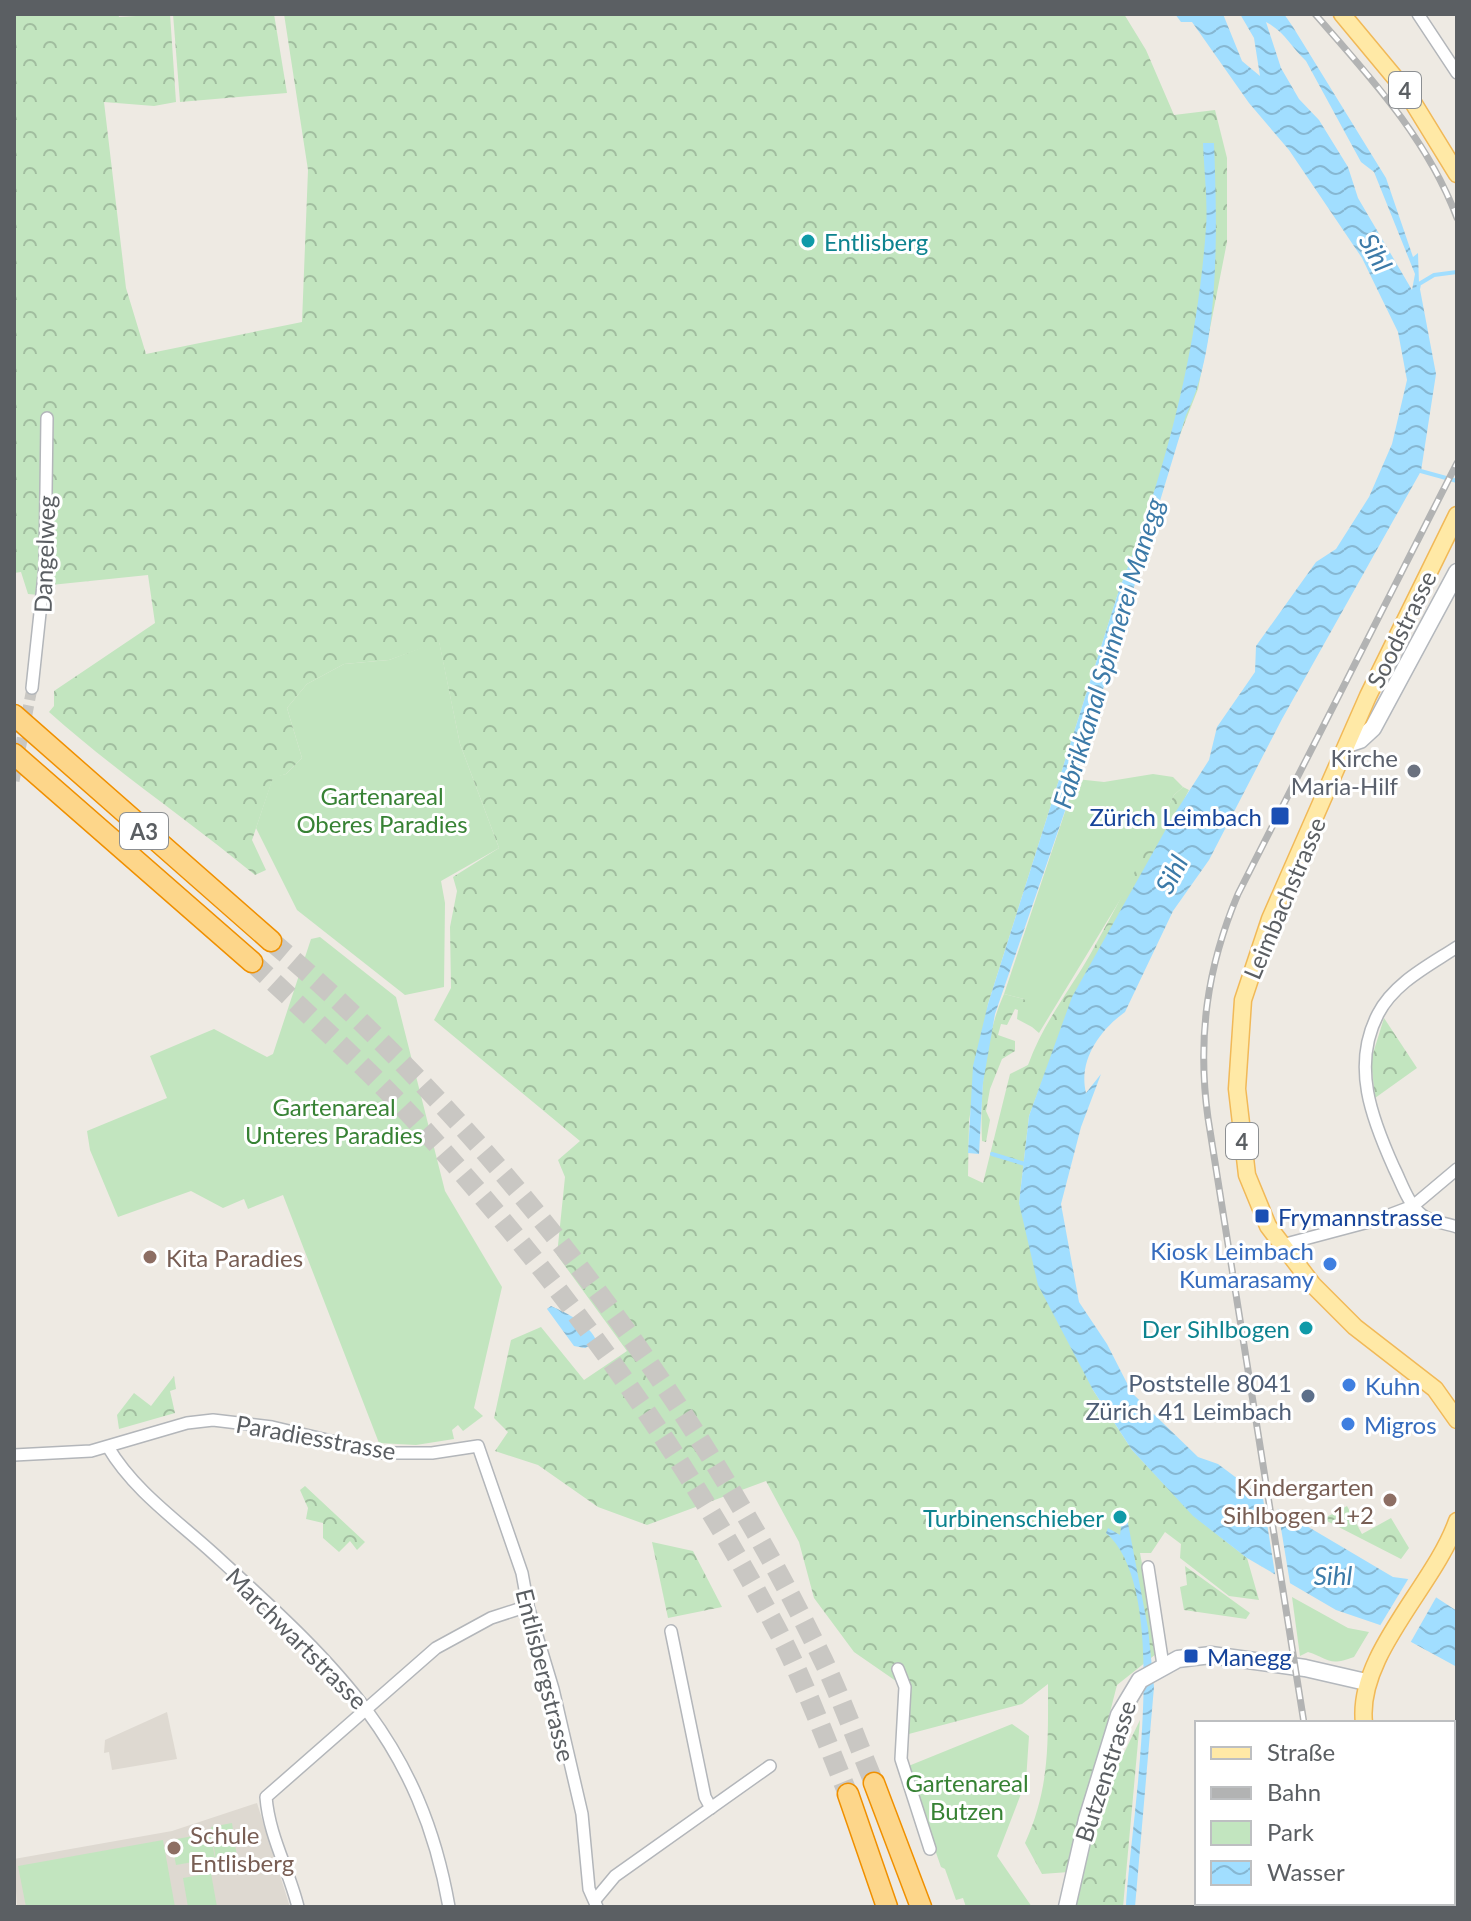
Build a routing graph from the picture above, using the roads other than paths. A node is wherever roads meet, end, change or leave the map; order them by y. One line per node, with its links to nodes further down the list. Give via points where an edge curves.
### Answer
1 (1342, 14): 4 (main road, 4, via 1406,91)
2 (1418, 14): 3 (street)
3 (1457, 73)
4 (1457, 174)
5 (47, 418): 8 (street, Dangelweg, via 45,566)
6 (1457, 515): 10 (main road, Soodstrasse / 4)
7 (1457, 572): 10 (main road, Leimbachstrasse, via 1373,728)
8 (32, 688)
9 (14, 715): 12 (highway, A3)
10 (1348, 744): 18 (main road, Leimbachstrasse / 4, via 1270,919 1241,1014 1237,1089 1247,1175 1262,1216)
11 (14, 754): 14 (highway, A3)
12 (271, 941)
13 (1457, 947): 16 (street, via 1391,995 1369,1040 1366,1095 1373,1123)
14 (252, 962)
15 (1457, 1169): 16 (street)
16 (1413, 1206): 17 (street, via 1425,1218); 18 (street)
17 (1457, 1227)
18 (1282, 1245): 19 (main road, Leimbachstrasse / 4, via 1343,1316 1435,1389)
19 (1456, 1414)
20 (478, 1446): 21 (street, Paradiesstrasse, via 382,1453 272,1427 213,1420); 25 (street, Entlisbergstrasse, via 522,1573)
21 (108, 1447): 22 (street, Paradiesstrasse, via 64,1455); 30 (street, Marchwartstrasse, via 129,1478 273,1610)
22 (14, 1455)
23 (1457, 1521): 29 (main road)
24 (1148, 1567): 27 (street)
25 (528, 1606): 30 (street, via 483,1621 436,1648); 37 (street, Entlisbergstrasse, via 582,1814 589,1889)
26 (671, 1631): 35 (street)
27 (1160, 1667): 29 (main road, Butzenstrasse, via 1211,1655); 42 (main road, Butzenstrasse, via 1140,1680 1119,1715)
28 (898, 1669): 36 (street, via 905,1687 901,1759)
29 (1366, 1682): 31 (main road)
30 (369, 1709): 38 (street, via 266,1797); 39 (street, Marchwartstrasse, via 394,1747 433,1835)
31 (1364, 1721)
32 (770, 1766): 35 (street)
33 (874, 1783): 41 (highway)
34 (848, 1794): 40 (highway)
35 (711, 1808): 37 (street, via 615,1876)
36 (930, 1849)
37 (596, 1903)
38 (298, 1907)
39 (449, 1907)
40 (887, 1907)
41 (921, 1907)
42 (1067, 1907)

